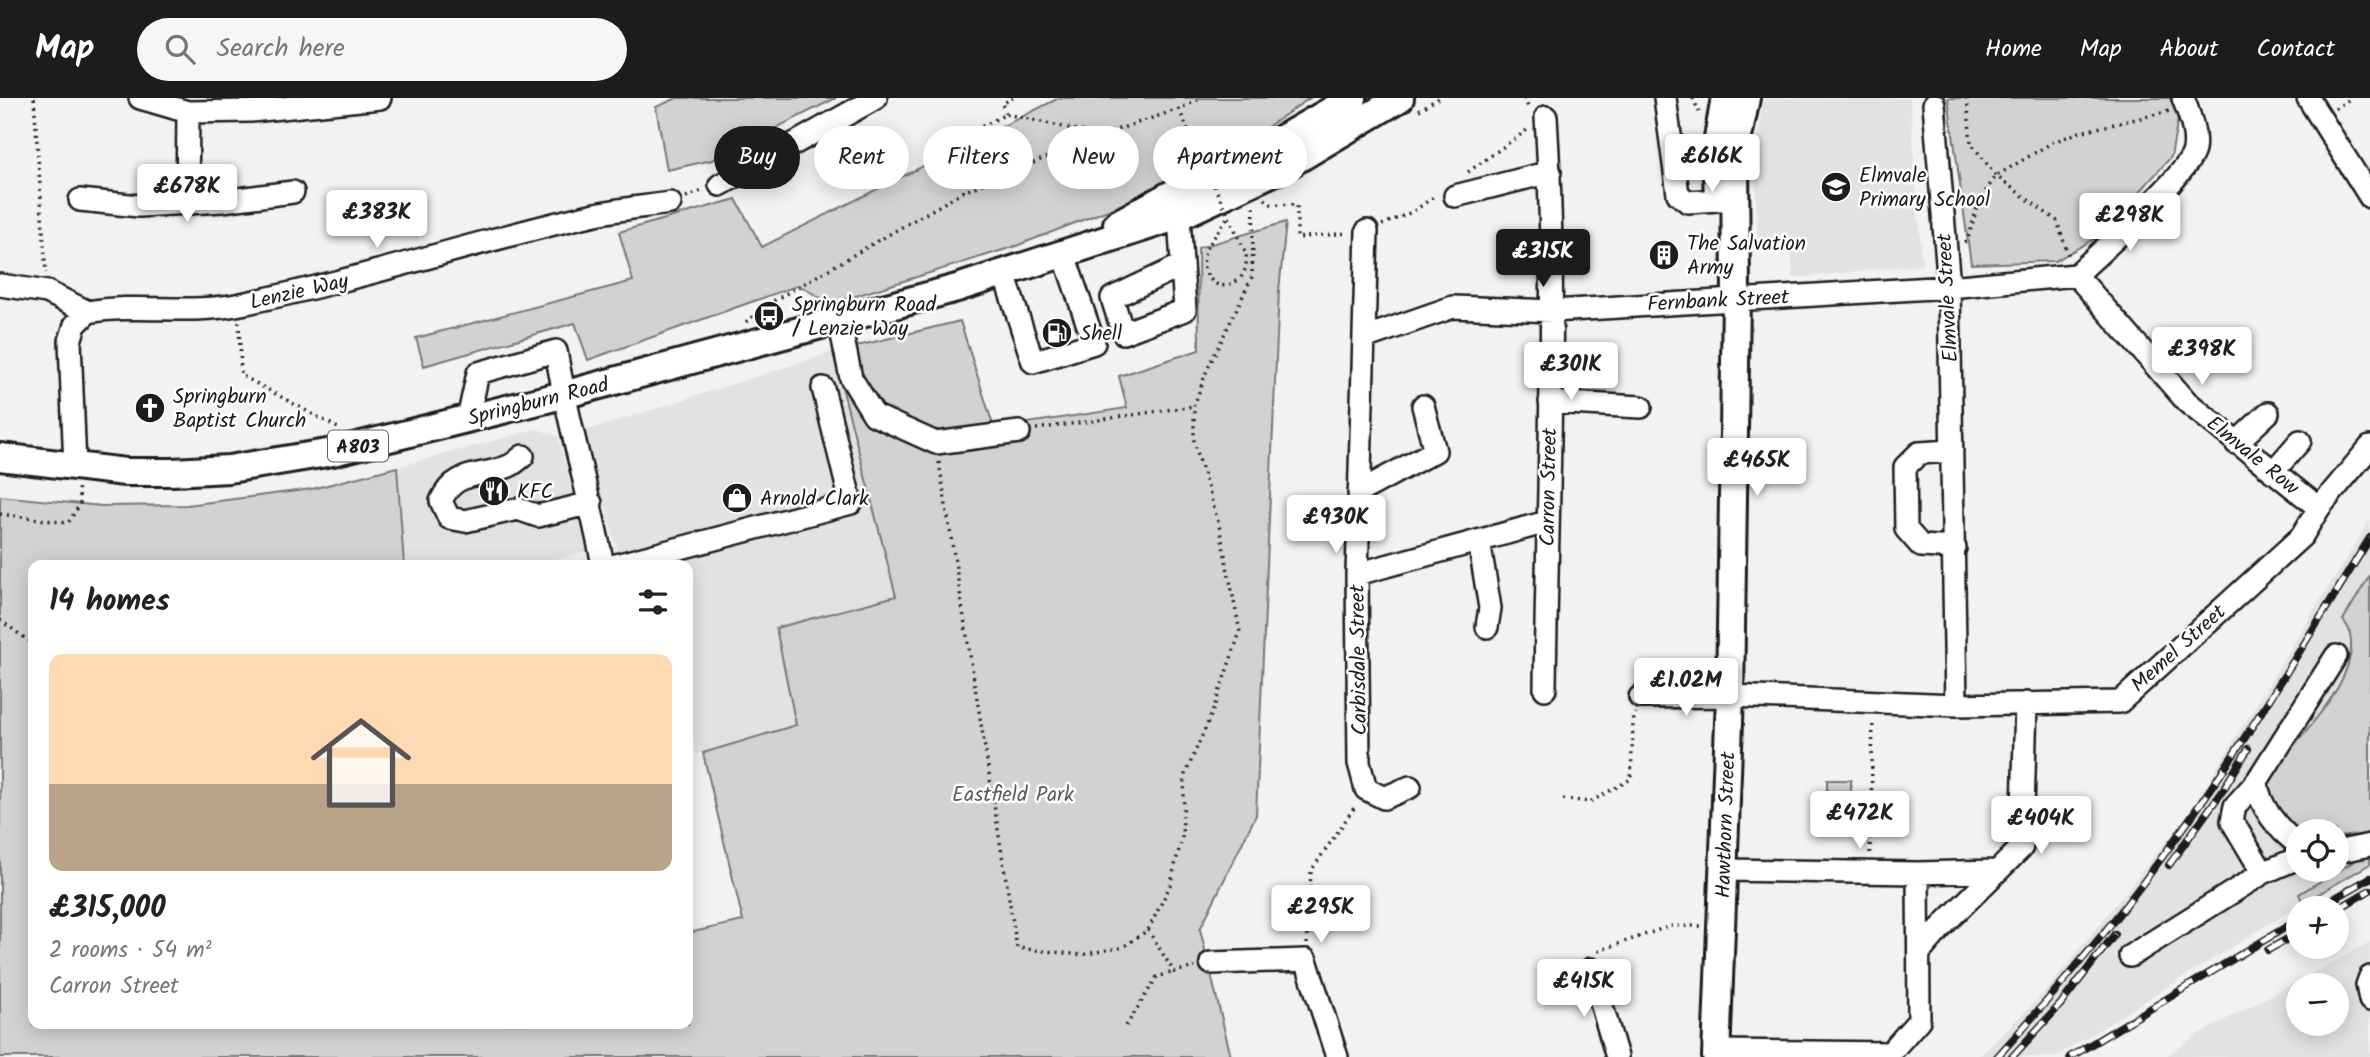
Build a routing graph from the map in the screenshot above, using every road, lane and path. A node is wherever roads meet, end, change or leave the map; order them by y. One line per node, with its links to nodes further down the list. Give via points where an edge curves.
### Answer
1 (34, 98): 44 (path)
2 (140, 98): 18 (street)
3 (380, 98): 18 (street, via 251,111)
4 (876, 98): 24 (street)
5 (1013, 98): 19 (path, via 1002,104)
6 (1201, 98): 17 (path)
7 (1343, 98): 21 (main road)
8 (1353, 98): 21 (main road, Springburn Road / A803)
9 (1400, 98): 40 (main road, Springburn Road / A803, via 1286,166)
10 (1665, 98): 33 (street, via 1678,194 1688,202)
11 (1725, 98): 33 (main road, Hawthorn Street, via 1716,150)
12 (1746, 98): 33 (main road, Hawthorn Street)
13 (1967, 98): 27 (path, via 1971,143)
14 (2308, 98): 32 (street)
15 (2185, 102): 27 (path, via 2053,142); 47 (street, via 2194,153 2171,184)
16 (1934, 104): 43 (street, Elmvale Street)
17 (1178, 109): 23 (path); 39 (path, bridge, via 1190,135 1245,254 1245,272 1236,283 1220,286 1208,278 1203,261 1226,219)
18 (188, 112): 36 (street)
19 (1006, 114): 22 (path); 31 (path, via 977,129)
20 (1546, 117): 26 (street, Carron Street); 29 (path)
21 (1320, 119): 42 (main road, Springburn Road / A803)
22 (1060, 126)
23 (1128, 126)
24 (800, 140)
25 (1047, 157): 31 (path)
26 (1550, 172): 29 (street); 51 (street, Carron Street)
27 (1996, 176): 43 (path, via 1979,201 1968,239); 47 (path, via 2057,221)
28 (714, 187): 35 (path)
29 (1450, 190): 41 (path)
30 (293, 192): 36 (street)
31 (963, 192): 54 (path, via 787,292)
32 (2370, 197)
33 (1727, 199): 50 (main road, Hawthorn Street)
34 (80, 200): 36 (street, via 139,206)
35 (670, 202): 52 (street, Lenzie Way, via 593,214 238,305)
36 (187, 203)
37 (1254, 204): 38 (path); 41 (path, via 1266,198 1271,204 1297,205 1297,238); 60 (path, via 1252,277 1206,370)
38 (1245, 209)
39 (1235, 214)
40 (1179, 216): 42 (main road, Springburn Road / A803); 45 (street)
41 (1367, 231): 56 (street, Carbisdale Street)
42 (1063, 252): 46 (main road, Springburn Road / A803); 46 (street, via 1094,343 1033,362)
43 (1947, 257): 49 (street, Elmvale Street)
44 (46, 259)
45 (1182, 265)
46 (1004, 274): 53 (main road, Springburn Road / A803)
47 (2076, 275): 49 (street, Fernbank Street); 68 (street, Elmvale Row, via 2187,402)
48 (0, 285): 52 (street, via 47,292)
49 (1949, 287): 50 (street, Fernbank Street); 71 (street, Elmvale Street)
50 (1736, 299): 51 (street, Fernbank Street); 91 (main road, Hawthorn Street)
51 (1553, 311): 56 (street, Fernbank Street, via 1453,307); 59 (street, Carron Street)
52 (88, 312): 74 (street, via 75,325 70,341)
53 (839, 320): 58 (main road, Springburn Road / A803); 67 (street, via 851,378 874,415)
54 (745, 323)
55 (239, 325): 69 (path, via 241,375)
56 (1364, 338): 76 (street, Carbisdale Street)
57 (823, 388): 84 (street, via 851,503)
58 (563, 395): 64 (main road, Springburn Road / A803); 64 (street, via 556,351 478,373); 77 (street)
59 (1550, 402): 62 (street); 80 (street, Carron Street)
60 (1194, 406): 65 (path); 110 (path, via 1194,442 1219,525 1240,632 1185,775 1182,837 1170,886)
61 (1423, 406): 76 (street, via 1435,452)
62 (1640, 407)
63 (2268, 413): 68 (street)
64 (468, 419): 69 (main road, Springburn Road / A803)
65 (1019, 432): 67 (street)
66 (2300, 441): 75 (street)
67 (936, 443): 110 (path, via 1017,948 1081,954 1123,947)
68 (2236, 443): 75 (street, Elmvale Row)
69 (368, 444): 74 (main road, Springburn Road / A803, via 229,469 138,472)
70 (2370, 447): 78 (street, Memel Street)
71 (1952, 451): 82 (street, Elmvale Street); 82 (street, via 1919,453 1905,467 1906,529 1921,546)
72 (523, 456): 77 (street, via 510,466 458,480 447,488 441,501 449,518 465,521 518,509 538,516)
73 (0, 457): 74 (main road, Springburn Road / A803)
74 (75, 467): 79 (path, via 80,504 68,523)
75 (2273, 472): 78 (street, Elmvale Row)
76 (1359, 492): 85 (street, Carbisdale Street)
77 (591, 503): 83 (street)
78 (2319, 508): 94 (street, Memel Street, via 2302,536 2120,702)
79 (0, 514)
80 (1547, 522): 81 (street); 90 (street, Carron Street)
81 (1479, 541): 85 (street); 87 (street, via 1490,608)
82 (1955, 548): 95 (street, Elmvale Street)
83 (602, 560)
84 (635, 560)
85 (1357, 574): 98 (street, Carbisdale Street, via 1359,762)
86 (0, 621): 88 (path)
87 (1487, 627)
88 (28, 641)
89 (2336, 656): 96 (street)
90 (1545, 690)
91 (1730, 696): 92 (street, Memel Street); 93 (street, Memel Street); 104 (main road, Hawthorn Street)
92 (1640, 698): 99 (path, via 1633,722 1631,779 1590,802)
93 (1873, 702): 95 (street, Memel Street); 105 (path)
94 (2026, 703): 95 (street, Memel Street); 106 (street, via 2022,847)
95 (1956, 705)
96 (2257, 781): 100 (street, via 2258,796); 108 (street, via 2235,806 2232,821)
97 (1410, 787): 98 (street, via 1384,798)
98 (1366, 789): 113 (path, via 1311,871)
99 (1563, 799)
100 (2286, 832)
101 (2370, 845): 102 (street)
102 (2349, 849)
103 (2286, 863): 108 (street)
104 (1724, 870): 105 (street); 109 (main road, Hawthorn Street)
105 (1870, 872): 107 (street)
106 (1996, 872): 107 (street); 111 (street)
107 (1919, 873): 111 (street)
108 (2263, 873): 112 (street)
109 (1721, 926): 115 (path, via 1670,926 1592,953); 120 (main road, Hawthorn Street)
110 (1148, 930): 116 (path)
111 (1919, 953): 120 (street, via 1919,1020 1890,1053)
112 (2130, 956)
113 (1306, 960): 114 (street); 121 (street)
114 (1211, 963): 116 (path)
115 (1591, 969): 122 (street)
116 (1174, 972): 119 (path, via 1157,977)
117 (2370, 977): 118 (street)
118 (2370, 1000)
119 (1126, 1026)
120 (1716, 1054)
121 (1337, 1057)
122 (1618, 1057)

